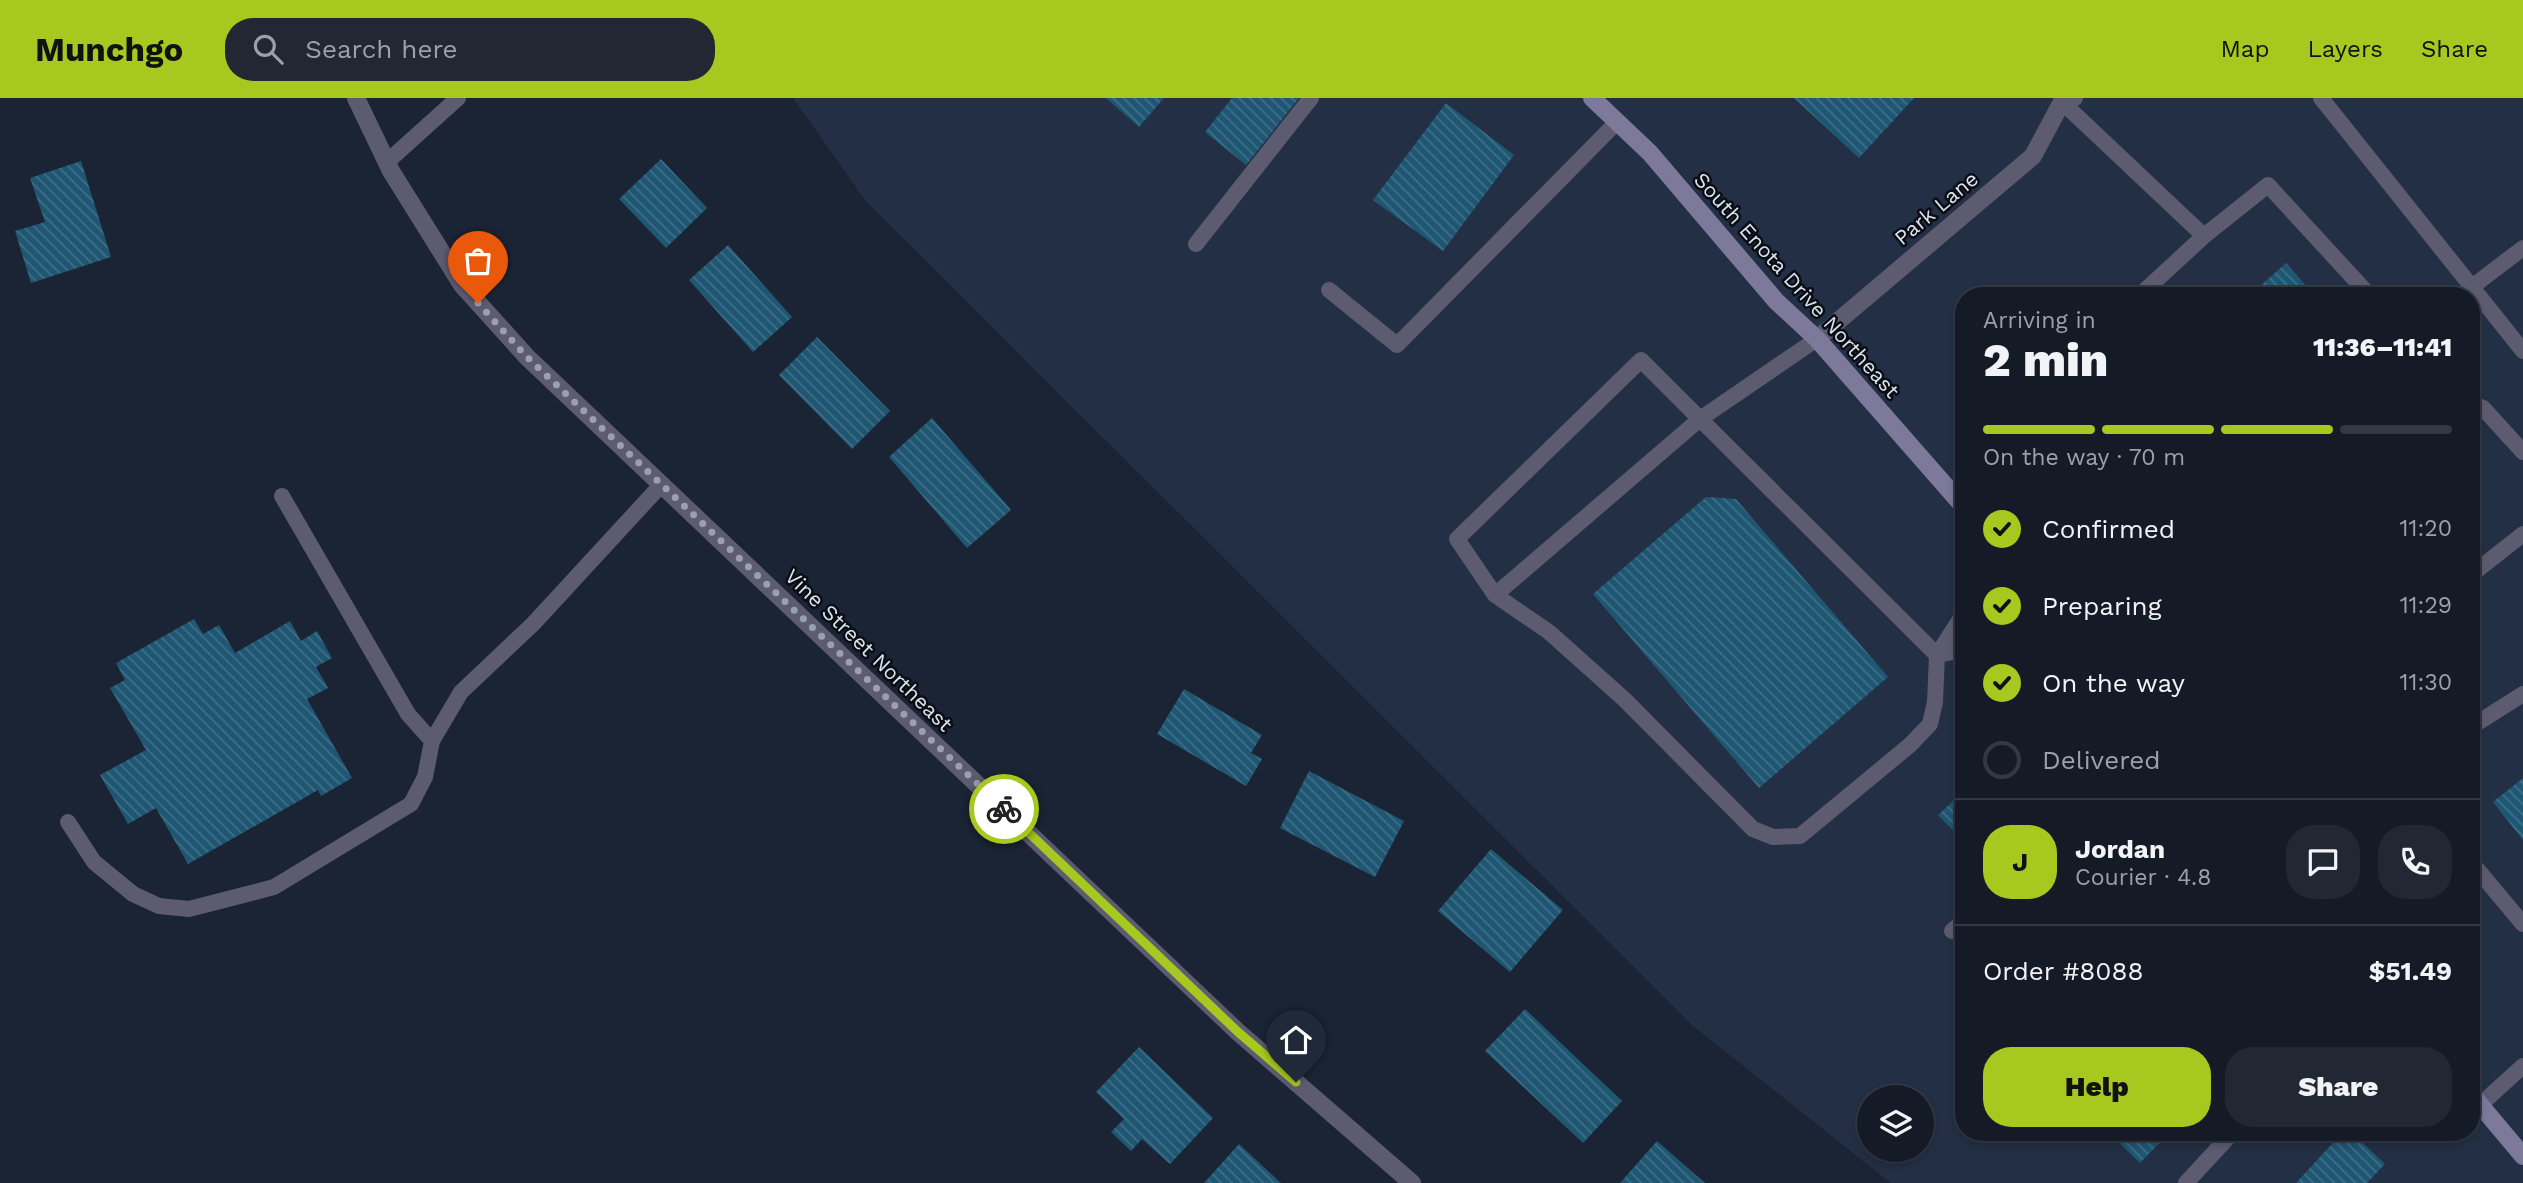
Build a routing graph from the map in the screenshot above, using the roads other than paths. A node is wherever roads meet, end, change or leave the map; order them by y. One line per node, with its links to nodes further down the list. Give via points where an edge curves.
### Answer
1 (356, 98): 8 (street, Vine Street Northeast)
2 (458, 98): 8 (lane)
3 (1311, 98): 10 (lane)
4 (1592, 98): 7 (main road, South Enota Drive Northeast)
5 (2321, 98): 14 (lane)
6 (2068, 100): 9 (lane); 18 (street, Park Lane, via 2033,156)
7 (1617, 122): 16 (lane, via 1397,345); 18 (main road, South Enota Drive Northeast, via 1650,153 1776,301)
8 (387, 162): 23 (street, Vine Street Northeast, via 462,285 527,357)
9 (2204, 236): 12 (lane); 13 (lane, via 2268,185)
10 (1196, 244)
11 (2523, 248): 15 (lane)
12 (2150, 287)
13 (2362, 287)
14 (2462, 287)
15 (2472, 287)
16 (1329, 290)
17 (2480, 306): 19 (lane)
18 (1818, 339): 21 (lane); 25 (main road, South Enota Drive Northeast)
19 (2523, 351)
20 (2480, 407): 22 (lane)
21 (1700, 419): 28 (lane); 28 (lane, via 1641,360 1457,539); 31 (lane)
22 (2523, 452)
23 (662, 484): 34 (lane, via 533,624 461,692); 43 (street, Vine Street Northeast, via 1238,1032)
24 (282, 496): 34 (lane, via 408,713)
25 (1955, 497)
26 (2523, 534): 27 (lane)
27 (2480, 568)
28 (1495, 595): 31 (lane, via 1549,632 1753,829 1773,837 1800,836 1930,724)
29 (1955, 627): 31 (lane)
30 (1955, 652): 31 (lane)
31 (1937, 655)
32 (2523, 694): 33 (lane)
33 (2480, 721)
34 (432, 741): 35 (lane, via 425,777 411,804 274,887 189,909 159,906 133,894 94,862)
35 (68, 822)
36 (2480, 874): 37 (lane)
37 (2523, 924)
38 (2523, 1066): 39 (lane)
39 (2480, 1097)
40 (2480, 1105): 42 (main road)
41 (2225, 1141): 44 (lane)
42 (2523, 1156)
43 (1412, 1183)
44 (2186, 1183)

